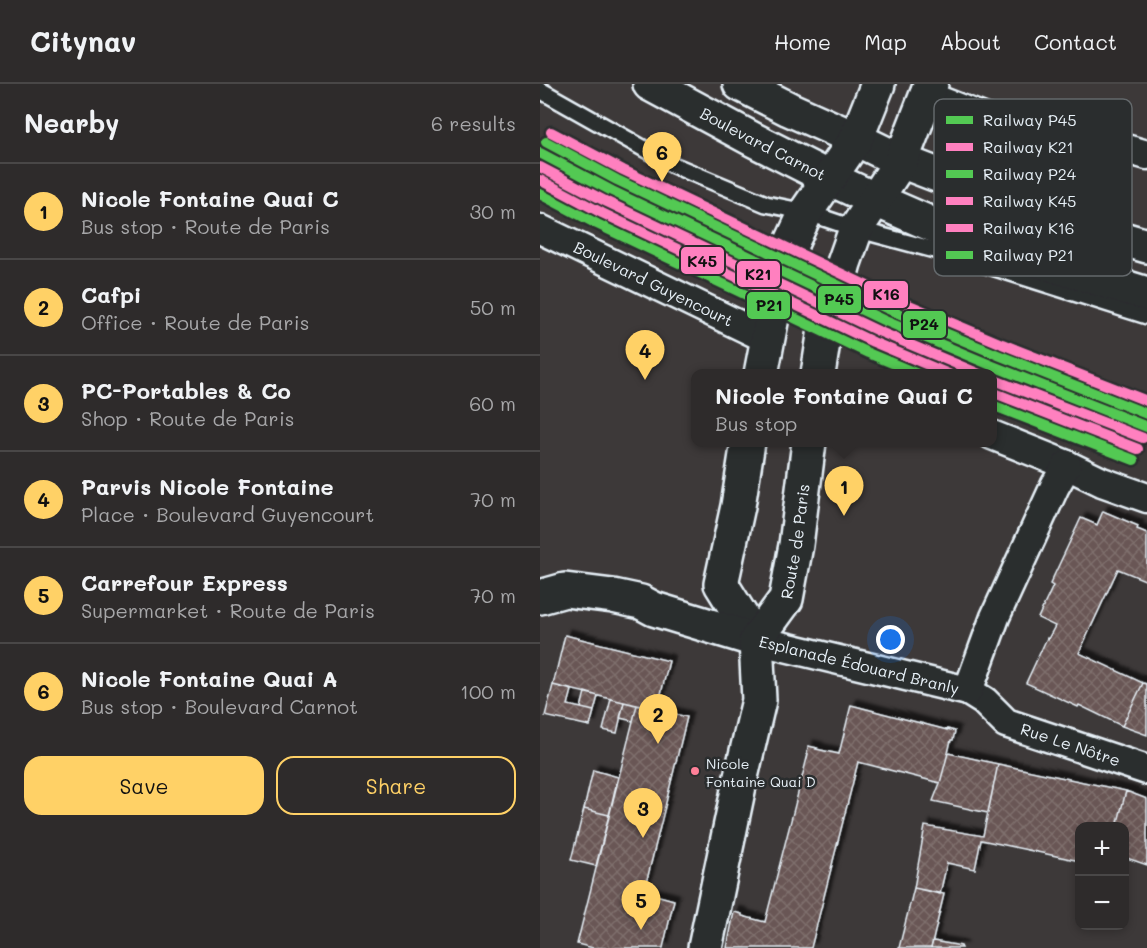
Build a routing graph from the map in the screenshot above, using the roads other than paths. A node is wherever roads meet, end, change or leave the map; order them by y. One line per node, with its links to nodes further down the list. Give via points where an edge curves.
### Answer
1 (650, 84): 12 (main road, Boulevard Carnot)
2 (740, 84): 7 (main road)
3 (878, 84): 7 (main road)
4 (931, 87): 6 (lane); 10 (main road)
5 (540, 90): 14 (lane, via 692,174 766,204)
6 (958, 99)
7 (856, 139): 10 (main road); 12 (main road)
8 (1132, 151): 9 (street)
9 (1147, 155)
10 (901, 161): 11 (main road); 13 (main road)
11 (934, 174)
12 (829, 178): 13 (main road, Boulevard Carnot); 14 (main road)
13 (876, 200): 15 (main road, Boulevard Carnot); 17 (main road)
14 (806, 212): 17 (lane); 25 (main road, via 787,258)
15 (934, 225)
16 (540, 229): 25 (street, Boulevard Guyencourt)
17 (856, 229): 20 (lane); 27 (main road, via 825,336)
18 (1132, 242): 19 (main road)
19 (1147, 246)
20 (934, 250)
21 (1020, 276): 24 (lane)
22 (1088, 276): 23 (main road, Boulevard Carnot)
23 (1147, 294)
24 (1147, 316)
25 (770, 328): 26 (main road)
26 (762, 369)
27 (824, 369)
28 (997, 437): 31 (street)
29 (747, 447): 34 (main road, via 721,584)
30 (808, 447): 34 (main road, Route de Paris, via 786,599)
31 (1066, 465): 32 (street); 35 (street, Esplanade Édouard Branly, via 995,617)
32 (1147, 498)
33 (540, 597): 34 (main road, Esplanade Édouard Branly, via 565,590 613,596)
34 (756, 640): 35 (street, Esplanade Édouard Branly); 37 (main road, via 759,700)
35 (969, 691): 36 (street, Rue Le Nôtre, via 1006,723)
36 (1147, 770)
37 (705, 948)

